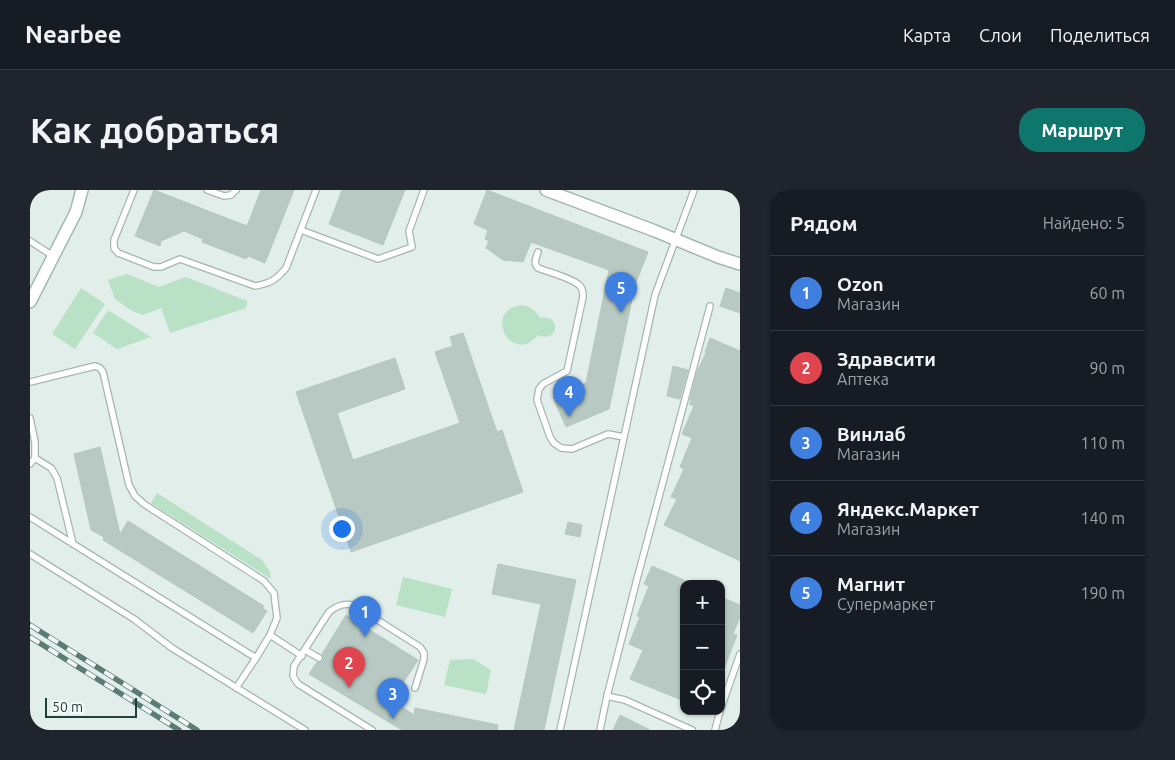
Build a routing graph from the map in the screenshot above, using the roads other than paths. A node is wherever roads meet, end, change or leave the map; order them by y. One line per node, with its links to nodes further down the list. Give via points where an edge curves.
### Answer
1 (82, 190): 14 (street, via 76,212)
2 (134, 190): 10 (lane, via 114,240 114,248 118,253 154,267 180,259 255,286 268,284 286,268)
3 (207, 190): 4 (lane, via 224,196)
4 (236, 190)
5 (316, 190): 10 (lane)
6 (424, 190): 10 (lane, via 408,231 412,247 378,259)
7 (546, 190): 9 (street)
8 (694, 190): 12 (lane)
9 (568, 194): 12 (street)
10 (301, 230)
11 (30, 240): 14 (lane)
12 (675, 240): 15 (street); 20 (lane, via 655,295)
13 (538, 252): 20 (lane, via 535,265 538,268 573,281 583,291 567,371 539,389 537,400 550,437 561,448 572,449 608,434)
14 (54, 256): 16 (street)
15 (740, 264)
16 (30, 302)
17 (710, 306): 34 (lane)
18 (30, 382): 26 (lane, via 95,366 104,372 129,485 135,496 264,581 274,593 277,618)
19 (30, 418): 21 (lane)
20 (624, 437): 39 (lane)
21 (35, 458): 22 (lane); 24 (lane, via 52,468 57,478)
22 (30, 464)
23 (30, 517): 24 (lane)
24 (73, 544): 30 (lane)
25 (30, 554): 32 (lane)
26 (270, 635): 29 (lane); 30 (lane)
27 (305, 650): 29 (lane); 31 (lane); 33 (lane, via 329,612 346,603 354,605 424,652)
28 (740, 654): 35 (lane)
29 (302, 656): 38 (lane, via 294,666 293,676 298,684)
30 (256, 658): 32 (lane)
31 (319, 658)
32 (236, 688): 37 (lane)
33 (415, 688)
34 (607, 696): 40 (lane); 41 (lane, via 625,700)
35 (725, 698)
36 (720, 715): 42 (lane)
37 (305, 730)
38 (372, 730)
39 (560, 730)
40 (600, 730)
41 (692, 730)
42 (715, 730)

